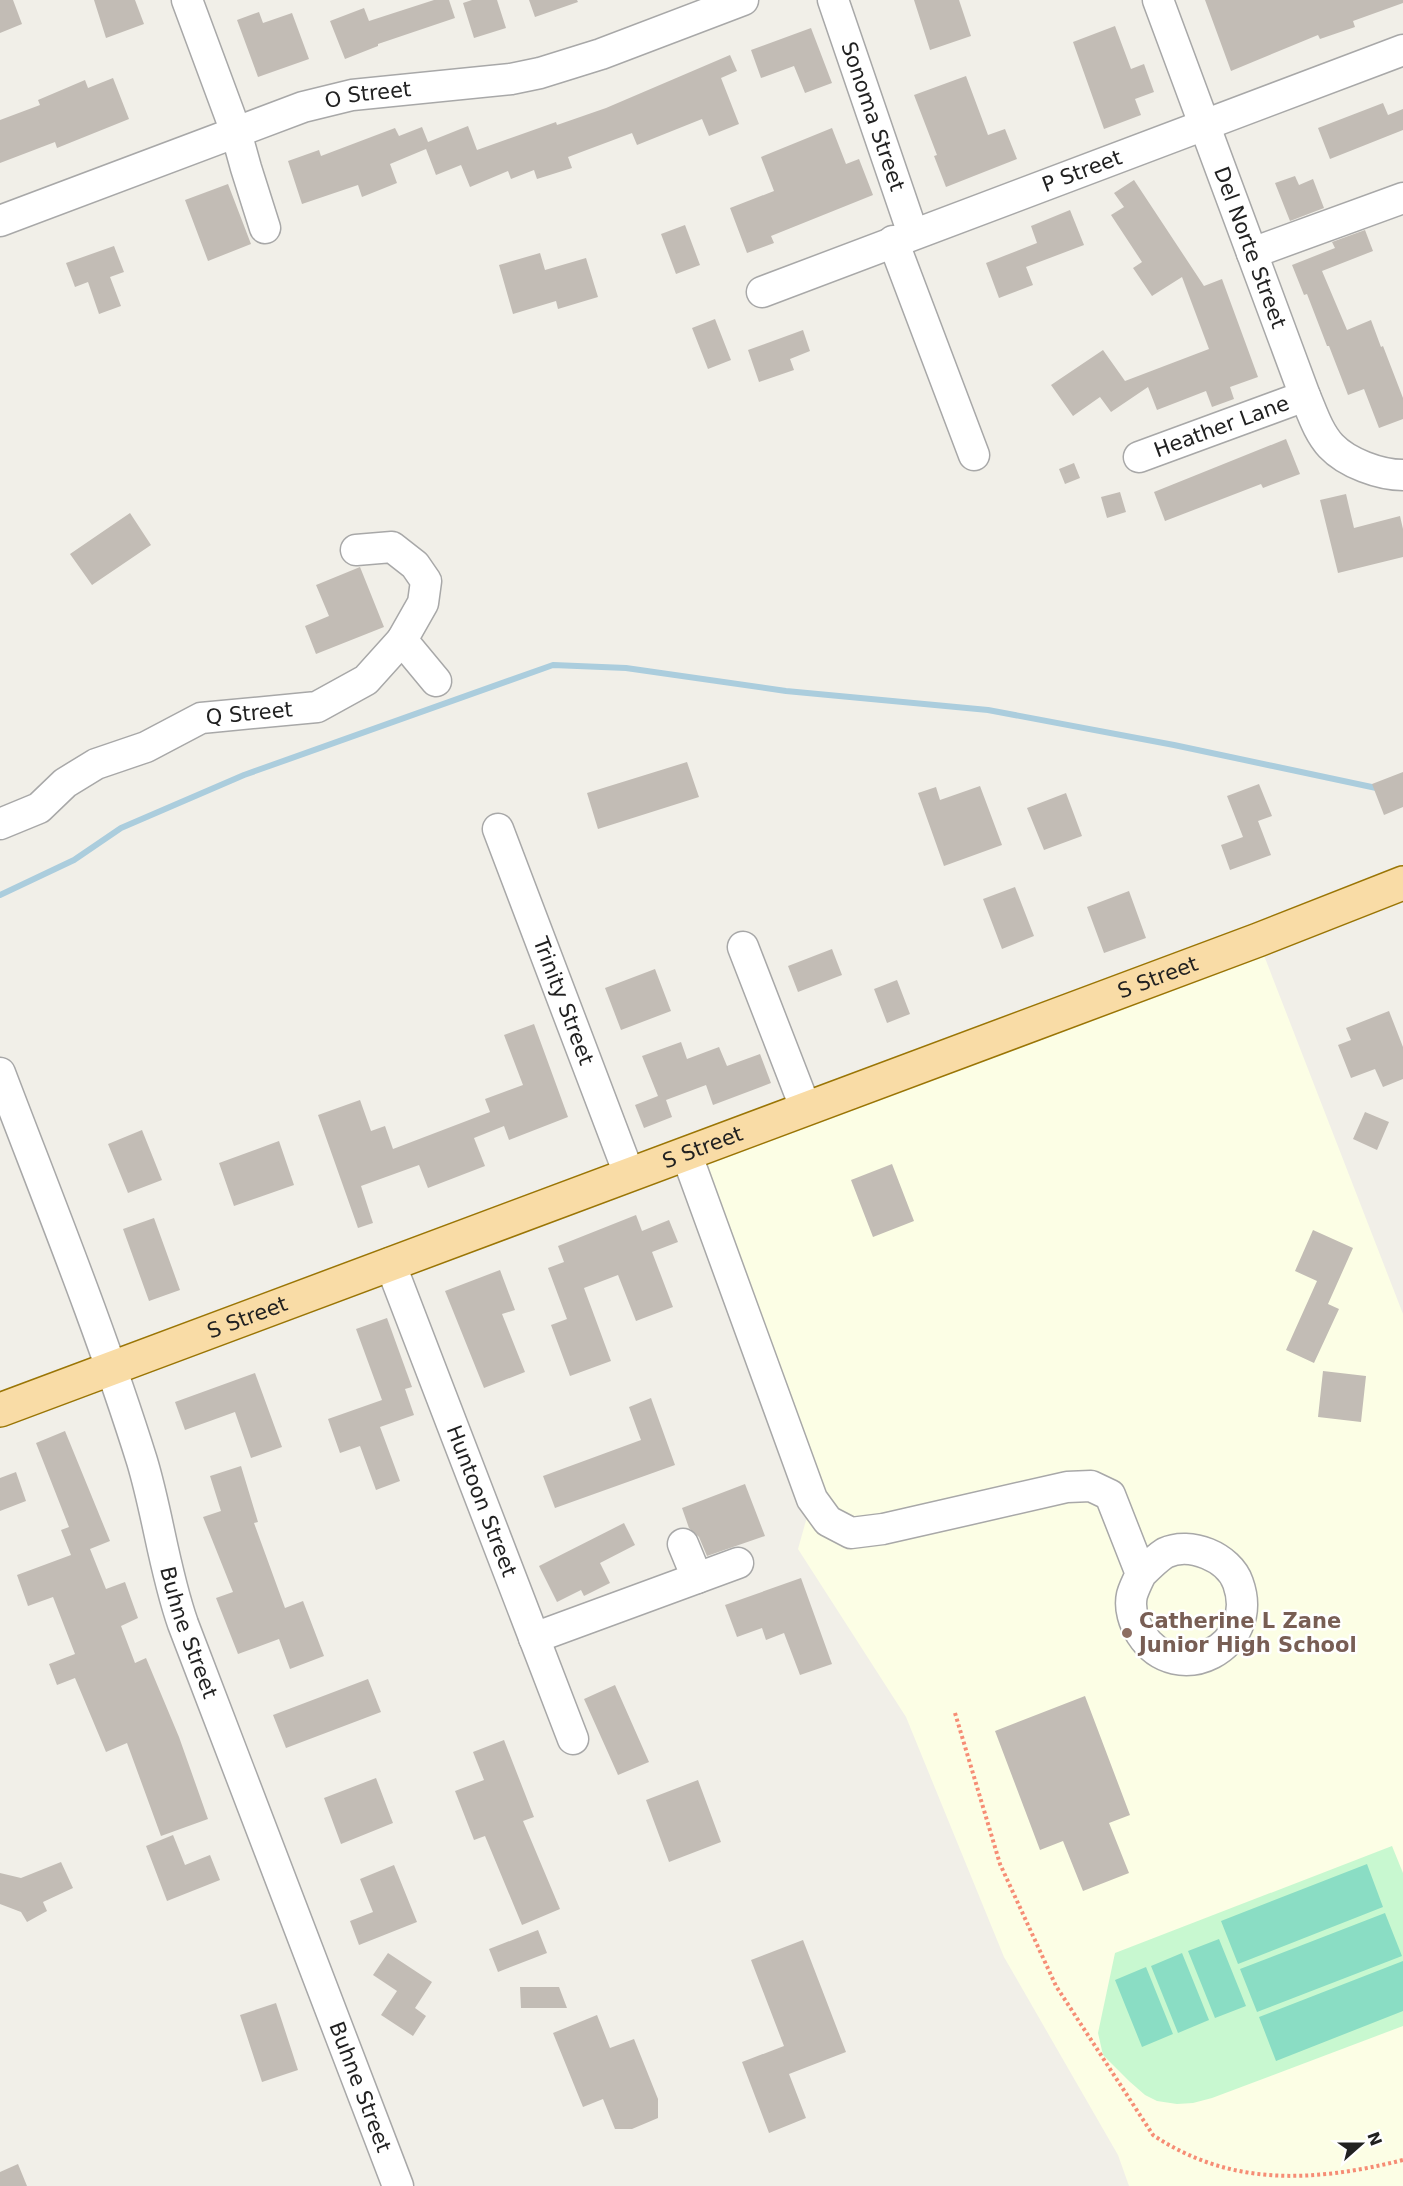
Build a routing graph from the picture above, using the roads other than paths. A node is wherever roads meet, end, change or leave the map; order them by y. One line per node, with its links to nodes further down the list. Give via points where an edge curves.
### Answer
1 (187, 0): 7 (street)
2 (743, 0): 7 (street, O Street, via 558,68 511,79 332,99)
3 (833, 0): 11 (street, Sonoma Street)
4 (1158, 0): 6 (street, Del Norte Street)
5 (1403, 50): 6 (street, P Street)
6 (1204, 124): 11 (street, P Street); 12 (street, Del Norte Street)
7 (236, 132): 9 (street, O Street); 10 (street)
8 (1403, 198): 12 (street)
9 (0, 221)
10 (265, 228)
11 (903, 238): 13 (street, P Street); 15 (street, Sonoma Street)
12 (1252, 253): 14 (street, Del Norte Street)
13 (762, 292)
14 (1305, 396): 16 (street, Heather Lane); 17 (street, Del Norte Street, via 1331,446 1346,457)
15 (974, 455)
16 (1139, 458)
17 (1389, 472)
18 (356, 550): 19 (street, Q Street, via 392,547 415,565 426,581 423,603)
19 (402, 640): 20 (street); 21 (street, Q Street, via 366,680 317,706 201,718 146,747 96,764 65,783 39,808)
20 (436, 681)
21 (0, 824)
22 (498, 828): 28 (street, Trinity Street)
23 (1403, 883): 26 (main road, S Street)
24 (743, 947): 26 (street)
25 (0, 1073): 30 (street, Buhne Street)
26 (806, 1107): 27 (main road, S Street)
27 (686, 1153): 28 (main road, S Street); 34 (street, via 812,1499 828,1521 851,1533 883,1529 1067,1487 1091,1486 1110,1495)
28 (629, 1174): 29 (main road, S Street)
29 (390, 1263): 30 (main road, S Street); 36 (street, Huntoon Street)
30 (112, 1368): 31 (main road, S Street); 38 (street, Buhne Street, via 143,1464 175,1603)
31 (0, 1410)
32 (683, 1544): 35 (street)
33 (738, 1563): 35 (street)
34 (1141, 1574)
35 (697, 1578): 36 (street)
36 (534, 1638): 37 (street, Huntoon Street)
37 (573, 1739)
38 (398, 2186)

